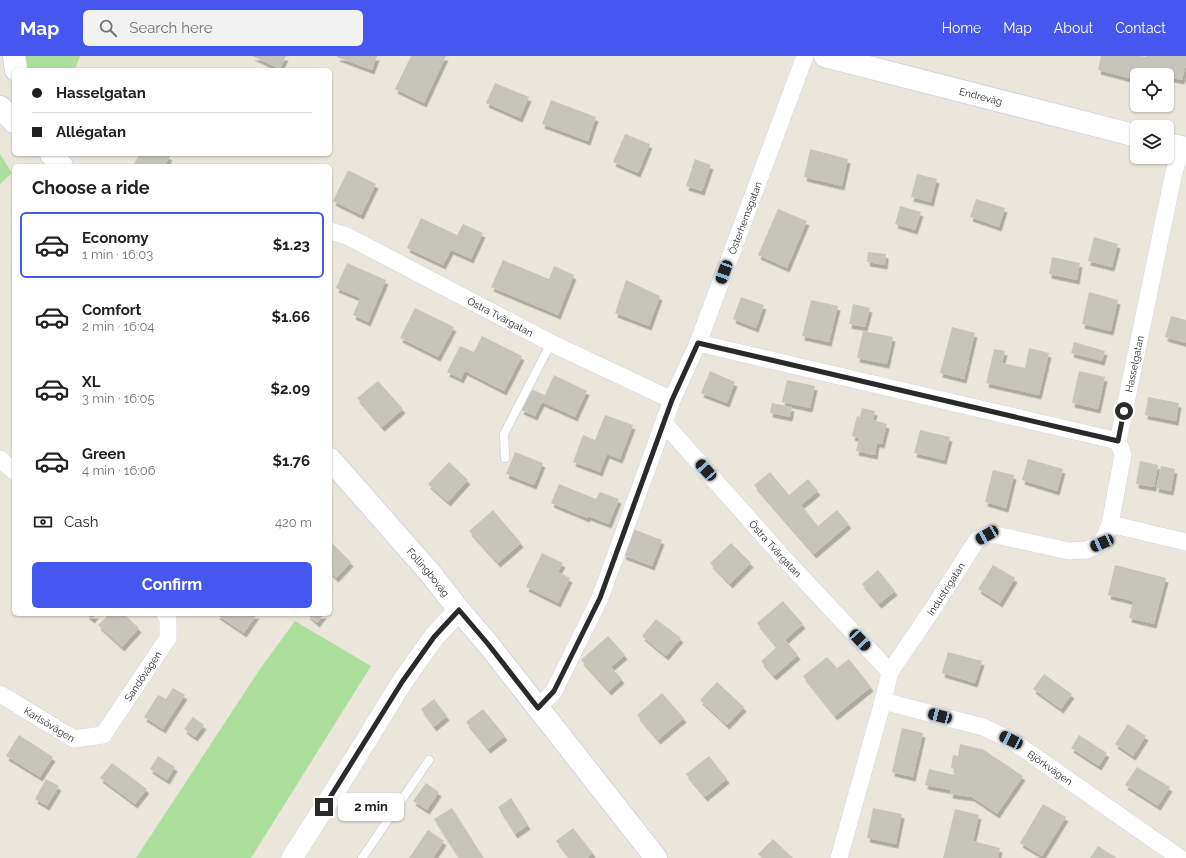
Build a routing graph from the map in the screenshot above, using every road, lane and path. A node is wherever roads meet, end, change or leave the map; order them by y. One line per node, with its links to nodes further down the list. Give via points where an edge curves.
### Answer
1 (14, 56): 4 (main road)
2 (805, 56): 13 (street, Österhemsgatan)
3 (825, 56): 7 (main road, Endreväg)
4 (16, 68)
5 (0, 107): 6 (main road)
6 (12, 120)
7 (1130, 134)
8 (1178, 147): 16 (street, Hasselgatan)
9 (53, 156): 10 (main road)
10 (60, 164)
11 (332, 232): 12 (street, Östra Tvärgatan, via 347,236)
12 (551, 343): 14 (street, Östra Tvärgatan); 17 (lane, via 504,434)
13 (698, 343): 14 (street, Österhemsgatan); 16 (street)
14 (672, 400): 15 (street, Österhemsgatan)
15 (664, 423): 25 (street, Östra Tvärgatan, via 780,554); 28 (street, Österhemsgatan, via 600,598 554,691)
16 (1118, 441): 21 (street, Industrigatan, via 1123,455)
17 (505, 458)
18 (0, 459): 20 (street)
19 (332, 462): 23 (main road, Follingboväg, via 432,574)
20 (12, 469)
21 (1110, 524): 22 (street); 25 (street, Industrigatan, via 1102,543 1087,550 1069,551 996,535 987,535 977,540)
22 (1186, 542)
23 (459, 610): 28 (main road, Follingboväg); 31 (street, via 434,637 402,682)
24 (166, 616): 29 (street, Sandövägen, via 168,638)
25 (890, 672): 27 (street, Industrigatan)
26 (0, 694): 29 (street, Karlsövägen, via 74,738)
27 (883, 701): 34 (street, Industrigatan); 35 (street, Björkvägen, via 983,727 1011,740)
28 (538, 708): 33 (main road, Follingboväg)
29 (103, 735)
30 (429, 760): 32 (lane)
31 (292, 858)
32 (362, 858)
33 (656, 858)
34 (840, 858)
35 (1180, 858)

